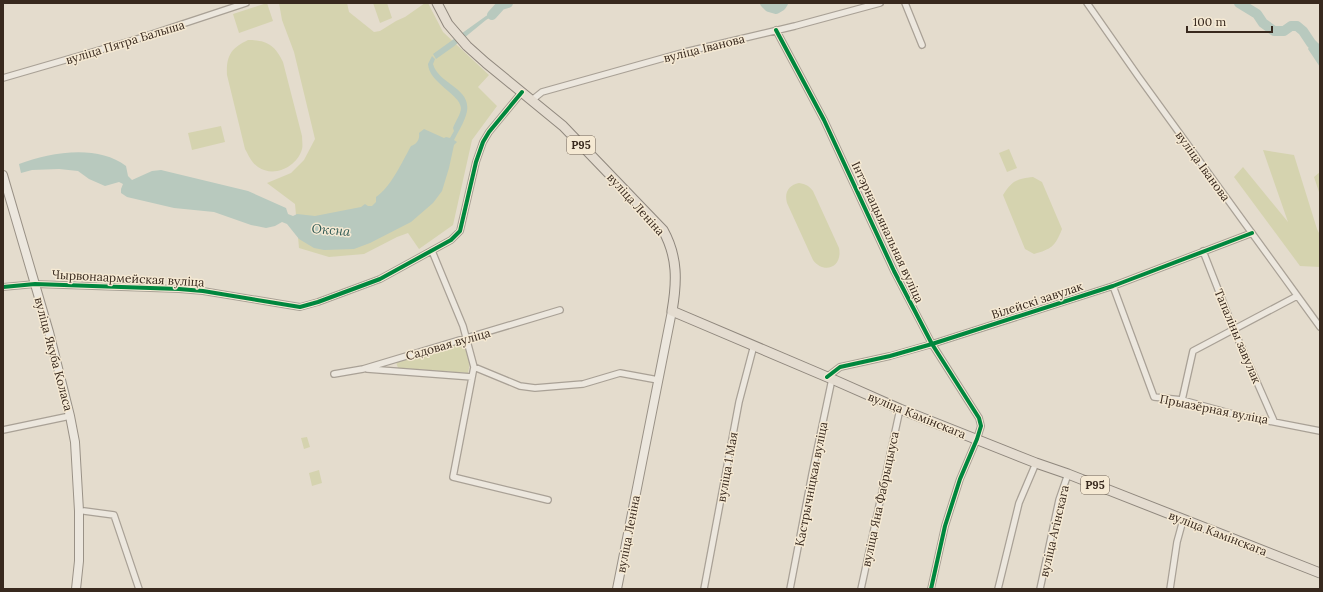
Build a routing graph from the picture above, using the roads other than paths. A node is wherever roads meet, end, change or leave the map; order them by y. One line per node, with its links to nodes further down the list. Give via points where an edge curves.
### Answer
1 (246, 3): 8 (street, вуліца Пятра Балыша, via 134,40)
2 (437, 3): 9 (main road, вуліца Леніна / Р95, via 442,14 467,46)
3 (880, 3): 6 (street, вуліца Іванова)
4 (905, 3): 7 (street)
5 (1087, 3): 12 (street, вуліца Іванова)
6 (776, 30): 10 (street, вуліца Іванова, via 685,52 542,92); 24 (street, Інтэрнацыянальная вуліца, via 824,120 894,271)
7 (922, 45)
8 (3, 78)
9 (522, 92): 10 (main road, вуліца Леніна / Р95); 13 (street, Чырвонаармейская вуліца, via 483,142 460,232)
10 (532, 100): 20 (main road, вуліца Леніна / Р95, via 563,126 663,230 671,245 675,261)
11 (3, 175): 15 (main road, вуліца Якуба Коласа)
12 (1252, 233): 14 (street, Вілейскі завулак); 18 (street, вуліца Іванова)
13 (432, 251): 15 (street, Чырвонаармейская вуліца, via 380,279 300,307 195,290); 23 (street)
14 (1203, 251): 16 (street, Вілейскі завулак); 22 (street, Тапаліны завулак)
15 (35, 284): 17 (street, Чырвонаармейская вуліца); 34 (main road, вуліца Якуба Коласа)
16 (1113, 286): 24 (street, Вілейскі завулак); 32 (street, Прыазёрная вуліца, via 1152,395 1157,399)
17 (3, 287)
18 (1297, 296): 21 (street, вуліца Іванова); 22 (street)
19 (560, 310): 23 (street, Садовая вуліца)
20 (672, 311): 25 (main road, вуліца Камінскага / Р95); 31 (main road, вуліца Леніна)
21 (1320, 327)
22 (1234, 330): 32 (street, via 1193,351); 35 (street, Тапаліны завулак)
23 (467, 339): 26 (street); 27 (street, Садовая вуліца)
24 (932, 344): 30 (street, Вілейскі завулак, via 840,367); 38 (street, Інтэрнацыянальная вуліца, via 980,418 981,426)
25 (754, 345): 30 (main road, вуліца Камінскага / Р95); 50 (street, вуліца 1 Мая, via 739,402)
26 (474, 368): 29 (street); 31 (street, via 520,386 535,388 583,384 620,373)
27 (363, 369): 28 (street, Садовая вуліца); 29 (street)
28 (334, 374)
29 (472, 377): 42 (street, via 453,478)
30 (830, 378): 33 (main road, вуліца Камінскага / Р95); 51 (street, Кастрычніцкая вуліца)
31 (658, 380): 49 (main road, вуліца Леніна)
32 (1182, 400): 35 (street, Прыазёрная вуліца, via 1233,414)
33 (900, 409): 38 (main road, вуліца Камінскага / Р95); 52 (street, вуліца Яна Фабрыцыуса)
34 (70, 416): 36 (street); 39 (main road, вуліца Якуба Коласа)
35 (1274, 421): 37 (street, Прыазёрная вуліца)
36 (3, 430)
37 (1320, 431)
38 (977, 439): 40 (main road, вуліца Камінскага / Р95); 53 (street, Інтэрнацыянальная вуліца, via 960,479 945,526)
39 (75, 442): 43 (main road, вуліца Якуба Коласа); 46 (main road, вуліца Якуба Коласа, via 79,546)
40 (1036, 463): 41 (main road, вуліца Камінскага / Р95); 54 (street, via 1017,508)
41 (1068, 474): 44 (main road, вуліца Камінскага / Р95); 55 (street, вуліца Агінскага, via 1059,500)
42 (548, 500)
43 (84, 512): 47 (main road, вуліца Якуба Коласа); 48 (street, via 114,515)
44 (1183, 520): 45 (main road, вуліца Камінскага / Р95); 56 (street)
45 (1320, 573)
46 (76, 589)
47 (81, 589)
48 (139, 589)
49 (617, 589)
50 (704, 589)
51 (790, 589)
52 (861, 589)
53 (931, 589)
54 (998, 589)
55 (1040, 589)
56 (1170, 589)

